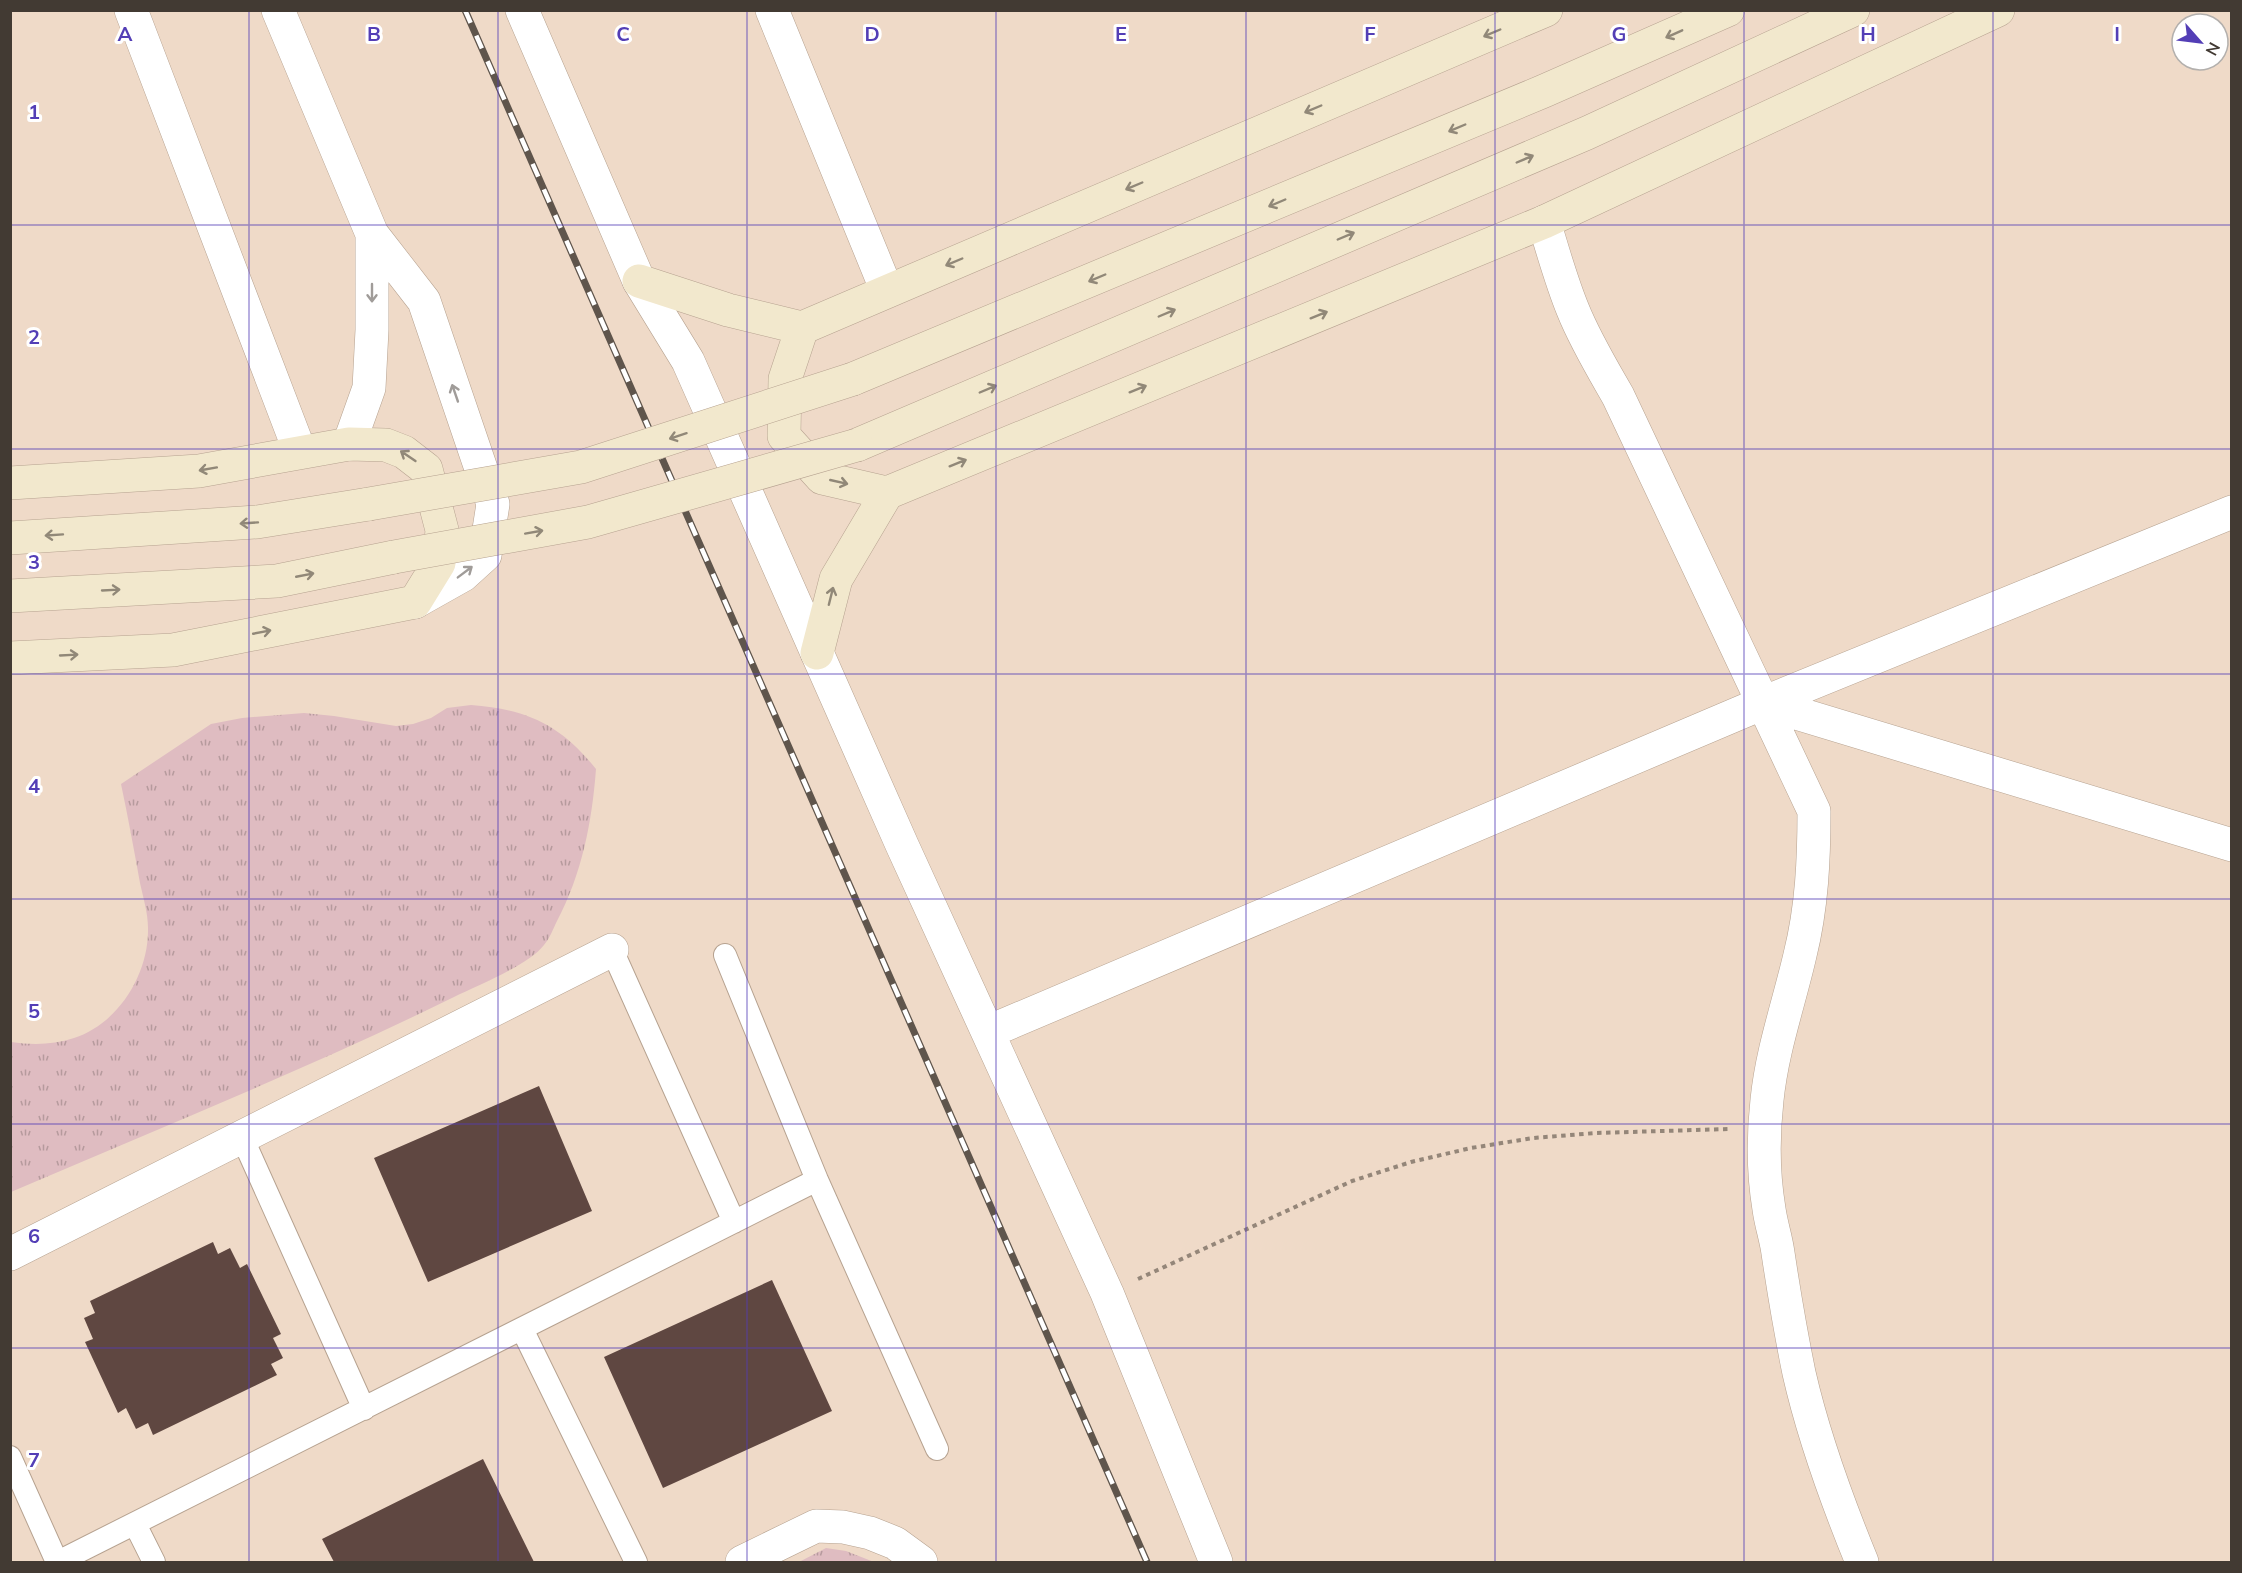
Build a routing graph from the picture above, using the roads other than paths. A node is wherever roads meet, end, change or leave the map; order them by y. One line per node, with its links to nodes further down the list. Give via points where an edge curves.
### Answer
1 (131, 10): 15 (street)
2 (278, 10): 10 (street)
3 (522, 10): 11 (street)
4 (772, 10): 12 (street)
5 (1546, 10): 12 (street, one-way to 12)
6 (1728, 10): 19 (street, one-way to 19, bridge, via 1544,91 854,379 581,467 257,522)
7 (1853, 10): 20 (street, one-way to 7, bridge, via 277,581 588,522 857,445 1587,133)
8 (1998, 10): 9 (street)
9 (1545, 222): 17 (street, one-way to 9); 24 (street, via 1573,310 1618,396)
10 (372, 234): 14 (street, one-way to 14, via 369,388); 21 (street, one-way to 10, via 463,574 486,555 493,504 424,302)
11 (639, 281): 13 (street, via 728,310); 22 (street, via 688,361)
12 (887, 291): 13 (street)
13 (802, 328): 17 (street, one-way to 17, via 784,379 784,436 822,478)
14 (349, 444): 15 (street); 21 (street, one-way to 14, via 438,562 442,530 426,469 404,452 386,445)
15 (300, 452): 16 (street, one-way to 16, via 199,471)
16 (10, 483)
17 (887, 493): 22 (street, one-way to 17, via 836,579)
18 (2232, 512): 24 (street)
19 (10, 538)
20 (10, 596)
21 (415, 602): 23 (street, one-way to 21, via 173,650)
22 (817, 653): 28 (street)
23 (10, 658)
24 (1763, 703): 25 (street); 28 (street); 44 (street, via 1814,811 1810,901 1773,1067 1765,1128 1769,1209 1787,1312 1816,1437)
25 (2232, 845)
26 (612, 950): 29 (street); 31 (lane)
27 (725, 955): 30 (lane)
28 (988, 1032): 43 (street, via 1107,1293)
29 (242, 1137): 32 (street); 34 (lane)
30 (817, 1180): 31 (lane); 35 (lane)
31 (734, 1222): 33 (lane)
32 (10, 1254)
33 (522, 1329): 34 (lane); 40 (lane)
34 (364, 1409): 37 (lane)
35 (937, 1449)
36 (10, 1457): 38 (lane)
37 (135, 1524): 38 (lane); 39 (lane)
38 (58, 1563)
39 (154, 1563)
40 (636, 1563)
41 (742, 1563): 42 (street, via 816,1526 870,1533 895,1543)
42 (921, 1563)
43 (1216, 1563)
44 (1862, 1563)

